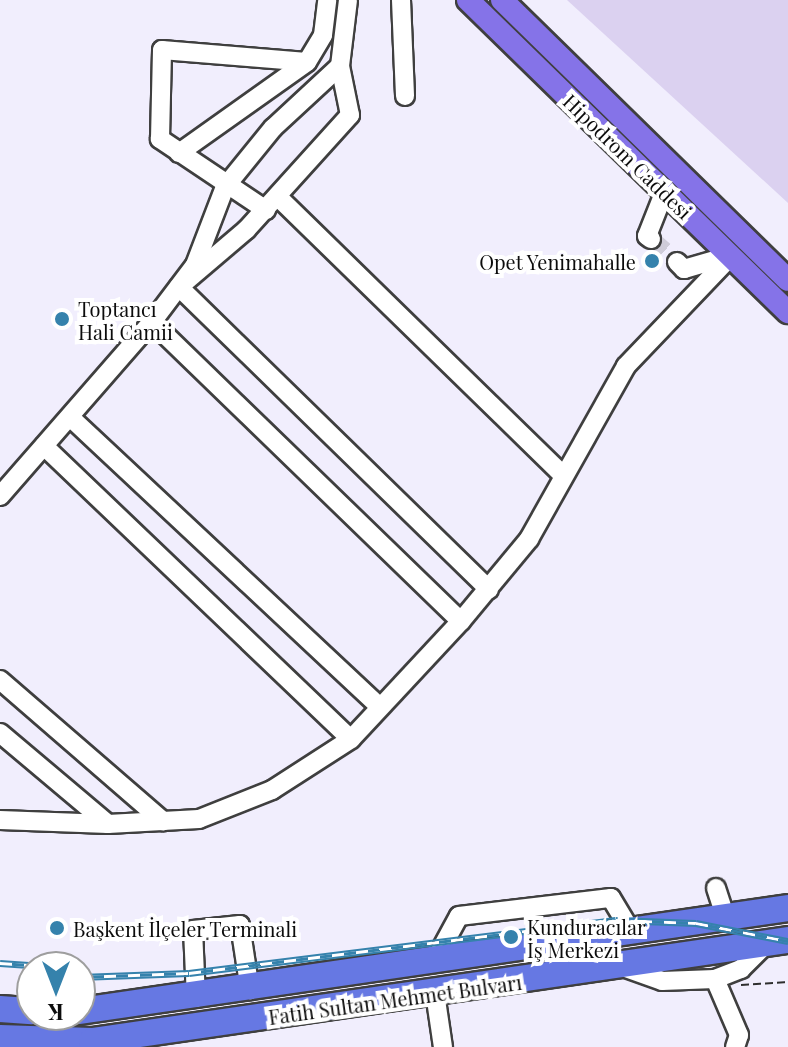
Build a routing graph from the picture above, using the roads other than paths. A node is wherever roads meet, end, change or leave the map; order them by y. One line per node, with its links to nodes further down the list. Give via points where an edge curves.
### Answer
1 (327, 0): 6 (street, via 323,35)
2 (348, 0): 7 (street)
3 (401, 0): 8 (street)
4 (468, 0): 11 (main road, Hipodrom Caddesi)
5 (502, 0): 16 (main road, Hipodrom Caddesi)
6 (307, 62): 9 (street); 9 (street, via 162,50 160,139)
7 (340, 66): 10 (street, via 273,128); 12 (street, via 350,115)
8 (405, 96)
9 (179, 153): 10 (street)
10 (225, 187): 12 (street); 17 (street, via 195,265)
11 (664, 193): 13 (street, via 647,236); 14 (main road, Hipodrom Caddesi)
12 (272, 203): 17 (street); 22 (street)
13 (651, 239)
14 (731, 256): 15 (street, via 684,269); 18 (main road, Hipodrom Caddesi); 22 (street, via 626,366)
15 (677, 262)
16 (788, 280)
17 (179, 287): 19 (street); 24 (street)
18 (788, 312)
19 (152, 322): 20 (street); 25 (street)
20 (70, 417): 21 (street); 27 (street)
21 (44, 446): 23 (street); 29 (street)
22 (563, 475): 24 (street, via 529,539)
23 (0, 496)
24 (489, 589): 25 (street)
25 (461, 621): 27 (street)
26 (0, 680): 31 (street)
27 (380, 707): 29 (street)
28 (0, 733): 32 (street)
29 (351, 739): 31 (street, via 272,790 199,819)
30 (0, 820): 32 (street)
31 (163, 821): 32 (street)
32 (108, 824)
33 (716, 888): 35 (street)
34 (788, 908): 35 (highway, Fatih Sultan Mehmet Bulvarı)
35 (725, 916): 36 (highway, Fatih Sultan Mehmet Bulvarı)
36 (629, 928): 38 (highway, Fatih Sultan Mehmet Bulvarı); 38 (street, via 611,898 459,916)
37 (778, 942): 39 (highway, Fatih Sultan Mehmet Bulvarı); 40 (street)
38 (434, 962): 41 (highway, Fatih Sultan Mehmet Bulvarı)
39 (620, 966): 40 (street, via 662,981); 42 (highway, Fatih Sultan Mehmet Bulvarı)
40 (717, 983): 47 (street, via 739,1035)
41 (250, 990): 43 (highway, Fatih Sultan Mehmet Bulvarı); 43 (street, via 240,925 193,930)
42 (435, 993): 45 (highway, Fatih Sultan Mehmet Bulvarı, via 92,1041); 46 (street)
43 (196, 998): 44 (highway, Fatih Sultan Mehmet Bulvarı)
44 (96, 1009)
45 (4, 1041)
46 (443, 1047)
47 (735, 1047)

